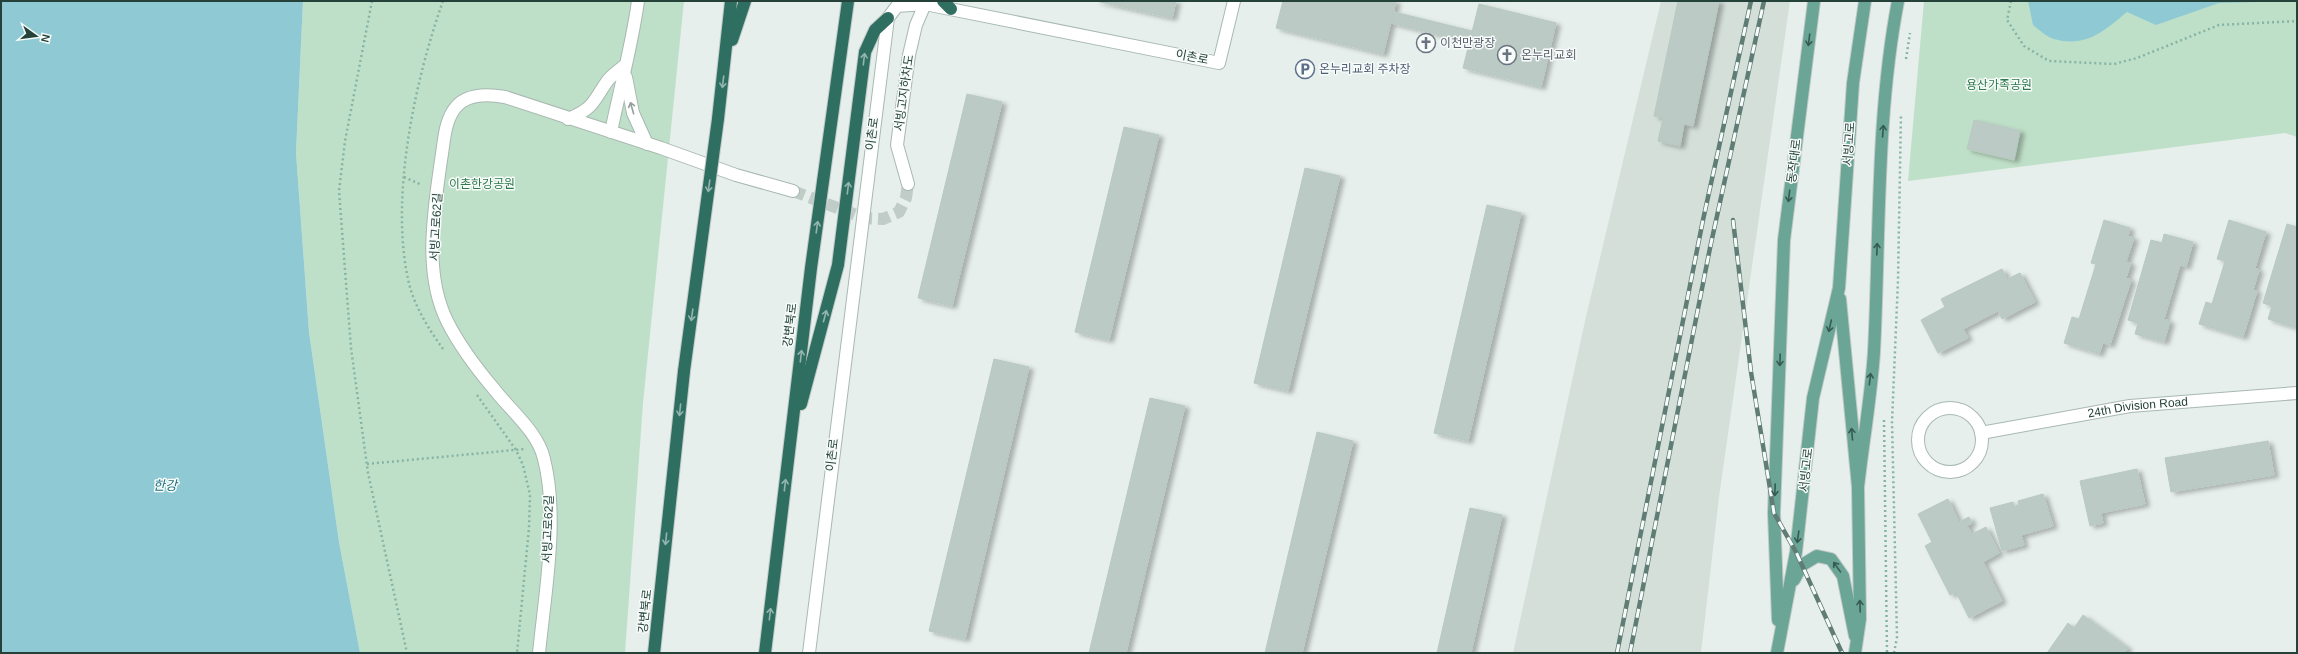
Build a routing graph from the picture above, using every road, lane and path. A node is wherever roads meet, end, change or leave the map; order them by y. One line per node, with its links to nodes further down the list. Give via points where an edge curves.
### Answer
1 (372, 1): 30 (path, via 345,141 339,191 351,348)
2 (638, 1): 18 (street, via 633,35)
3 (731, 1): 16 (highway, 강변북로)
4 (745, 1): 16 (highway)
5 (848, 1): 29 (highway, 강변북로, one-way to 5, via 811,268)
6 (1234, 1): 12 (street, 이촌로, via 1219,63)
7 (1814, 1): 33 (main road, 동작대로, one-way to 33, via 1784,240 1774,513)
8 (1865, 1): 25 (main road, 서빙고로, via 1853,82)
9 (1898, 1): 31 (main road, one-way to 9, via 1874,354 1880,170 1889,49)
10 (2011, 1): 14 (path, via 2007,20 2024,46 2049,61 2114,64 2137,58 2219,25)
11 (925, 4): 12 (street, 이촌로); 13 (street, 이촌로, via 897,6); 23 (street, 서빙고지하차도, via 916,25 909,55 897,145)
12 (947, 5)
13 (888, 18): 29 (highway, one-way to 13, via 838,264 865,52 875,30); 39 (street, 이촌로)
14 (2297, 21)
15 (1911, 25): 17 (path)
16 (726, 58): 37 (highway, 강변북로, one-way to 37, bridge, via 684,371)
17 (1906, 64)
18 (624, 66): 20 (street, via 608,79 587,110); 21 (street); 22 (street, one-way to 18, via 633,113)
19 (1901, 111): 40 (path, via 1892,422 1897,637)
20 (568, 118): 21 (street, 서빙고로62길); 28 (street, 서빙고로62길, via 494,96 477,96 463,101 453,110 446,126 433,228 433,262 446,320 467,354)
21 (611, 132): 22 (street, 서빙고로62길)
22 (647, 144): 24 (street, 서빙고로62길, via 736,175)
23 (908, 184)
24 (793, 191)
25 (1838, 288): 31 (main road, 서빙고로, one-way to 25); 32 (main road, 서빙고로, one-way to 32, via 1813,398 1802,505)
26 (2297, 393): 27 (street, 24th Division Road, via 2130,406)
27 (1980, 433): 27 (street, via 1974,419 1965,412 1954,408 1943,409 1925,420 1918,441 1920,452 1934,468 1953,472 1963,469 1977,456 1981,447)
28 (539, 447): 30 (path); 36 (street, 서빙고로62길, via 544,457 549,482 550,536)
29 (790, 448): 38 (highway, 강변북로, one-way to 29)
30 (367, 464): 35 (path)
31 (1858, 487): 34 (main road, 서빙고로, one-way to 31, via 1860,619)
32 (1788, 590): 33 (main road, 서빙고로); 34 (main road, one-way to 32, via 1844,576 1831,559 1817,556 1802,565)
33 (1778, 648)
34 (1856, 649)
35 (406, 653)
36 (539, 653)
37 (654, 653)
38 (765, 653)
39 (809, 653)
40 (1894, 653)

